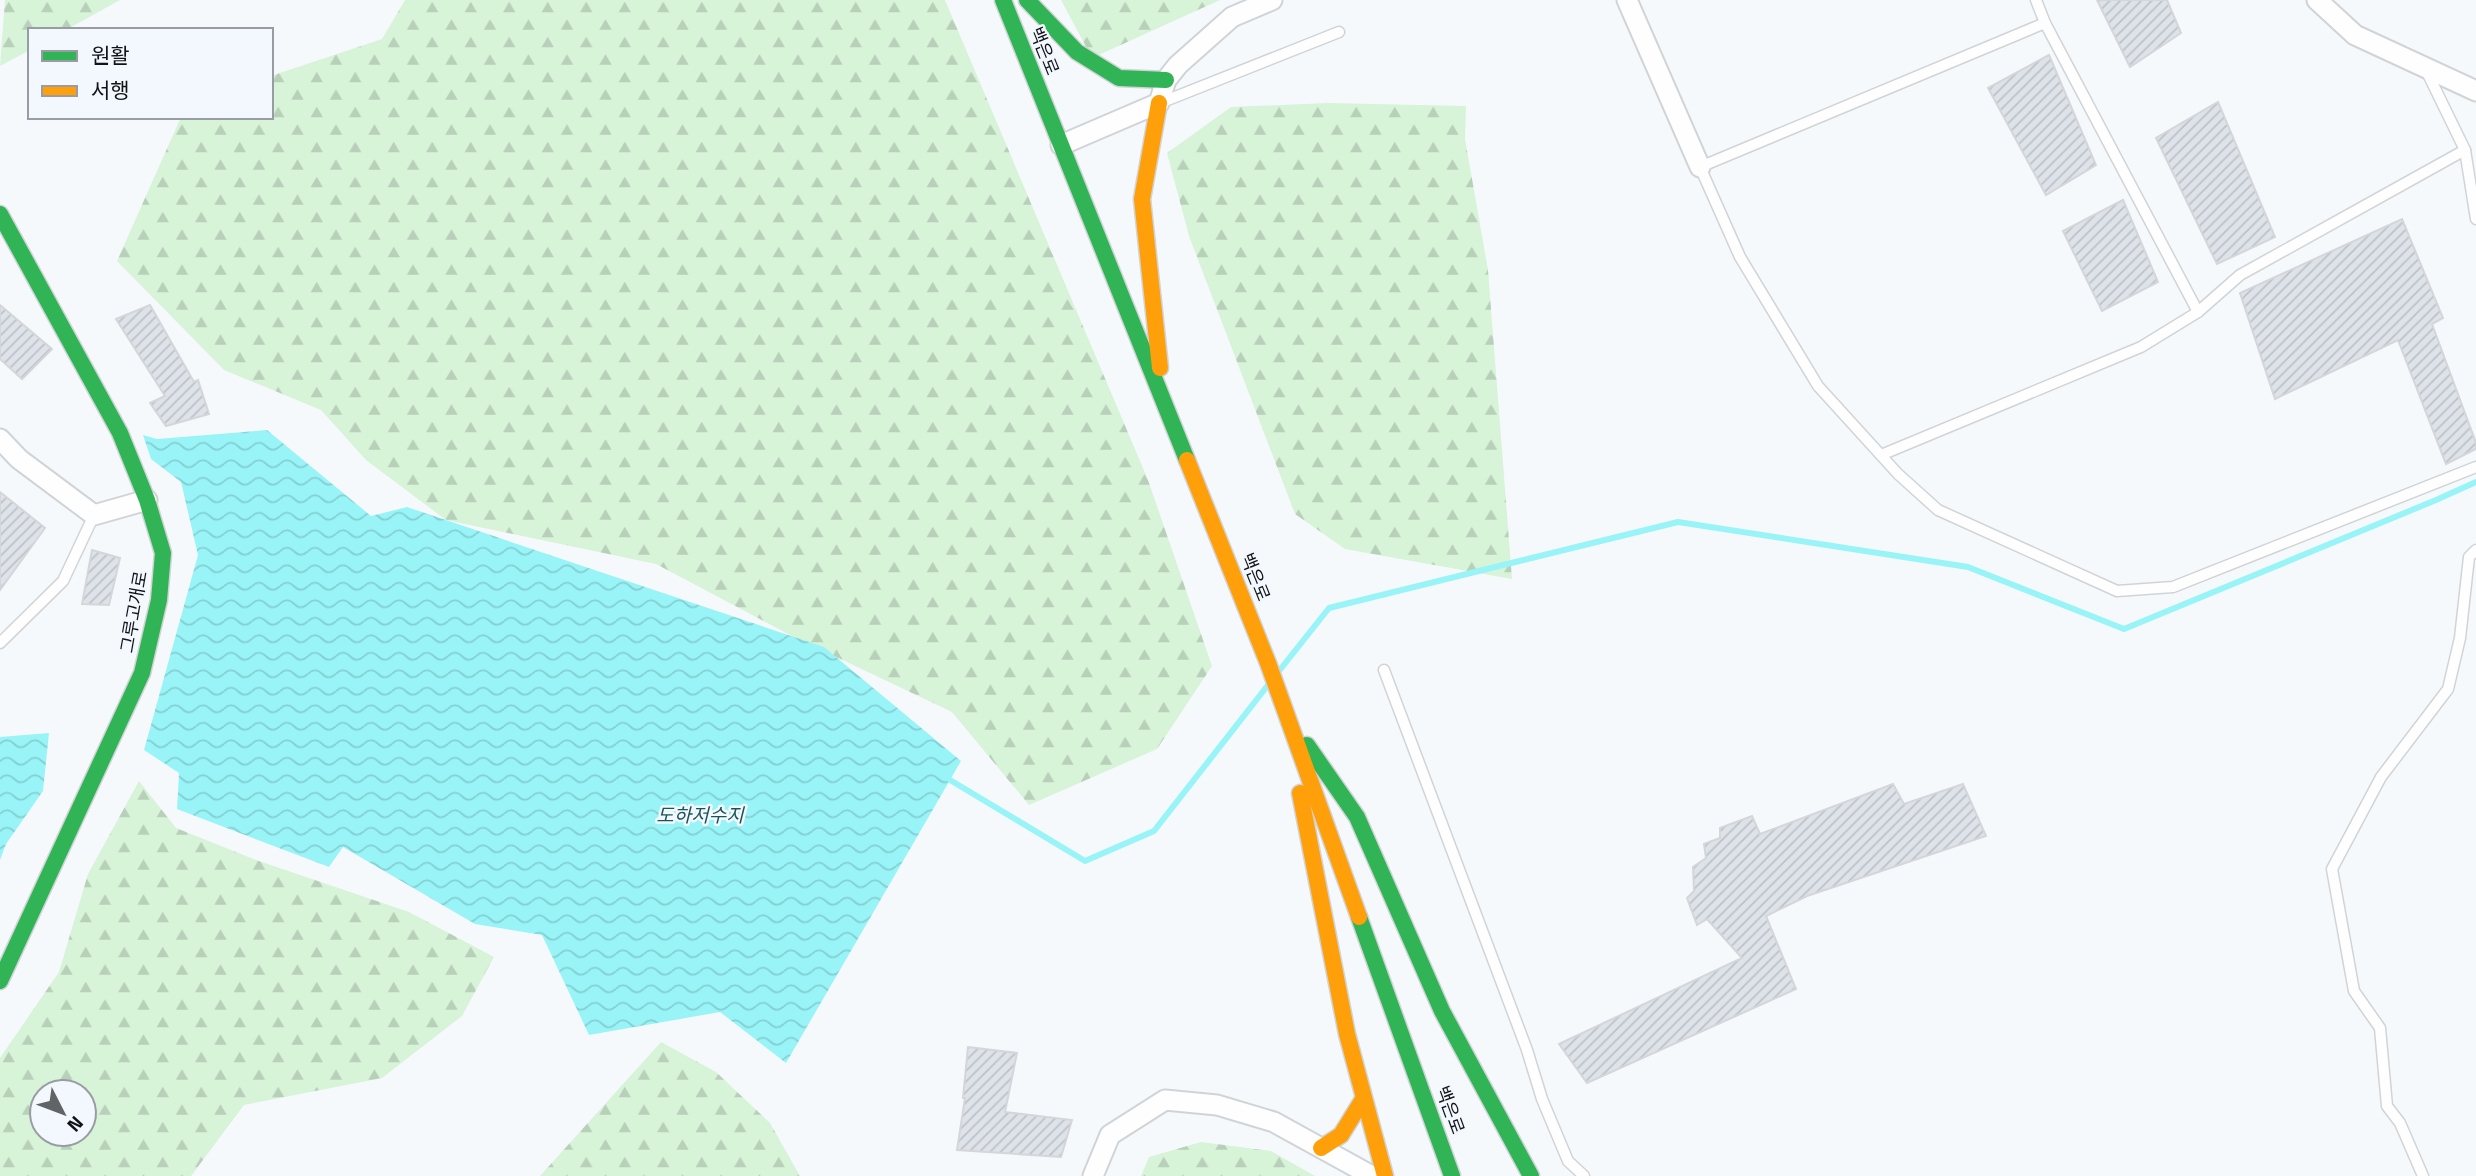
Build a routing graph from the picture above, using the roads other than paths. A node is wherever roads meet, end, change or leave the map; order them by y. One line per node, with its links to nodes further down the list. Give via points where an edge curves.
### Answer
1 (1003, 0): 13 (main road, 백은로)
2 (1027, 0): 10 (main road, via 1077,52 1119,78)
3 (1272, 0): 10 (street, via 1232,17)
4 (1627, 0): 15 (street)
5 (2036, 0): 7 (lane)
6 (2317, 0): 9 (street, via 2356,35)
7 (2045, 23): 15 (lane); 18 (lane)
8 (1339, 32): 12 (lane)
9 (2424, 67): 11 (street); 14 (lane)
10 (1166, 80): 12 (street)
11 (2476, 91)
12 (1159, 103): 13 (street); 19 (main road, via 1142,199)
13 (1061, 145): 19 (main road, 백은로)
14 (2465, 150): 17 (lane); 18 (lane, via 2240,275)
15 (1700, 167): 21 (lane, via 1740,257 1818,386)
16 (0, 214): 23 (main road, 그루고개로, via 120,433)
17 (2476, 219)
18 (2198, 312): 21 (lane, via 2141,347)
19 (1164, 402): 28 (main road, 백은로)
20 (0, 439): 24 (street, via 19,459)
21 (1881, 455): 22 (lane, via 1938,510 2117,591 2173,587)
22 (2476, 467)
23 (147, 500): 24 (street); 29 (main road, 그루고개로, via 163,553 159,600 142,673)
24 (94, 515): 26 (lane, via 63,581)
25 (2476, 550): 39 (lane, via 2469,557 2460,638 2448,689 2381,777 2332,869 2354,991 2380,1028 2387,1106)
26 (0, 643)
27 (1384, 670): 38 (lane, via 1542,1099 1568,1161)
28 (1286, 714): 31 (main road, via 1325,933); 36 (main road, 백은로); 37 (main road, via 1357,817 1442,1011)
29 (6, 953): 30 (main road, 그루고개로)
30 (0, 981)
31 (1362, 1101): 32 (main road, via 1341,1135); 35 (main road)
32 (1321, 1148): 33 (street, via 1274,1122 1217,1105 1165,1100 1110,1135); 34 (street)
33 (1093, 1176)
34 (1372, 1176)
35 (1385, 1176)
36 (1452, 1176)
37 (1531, 1176)
38 (1584, 1176)
39 (2423, 1176)

